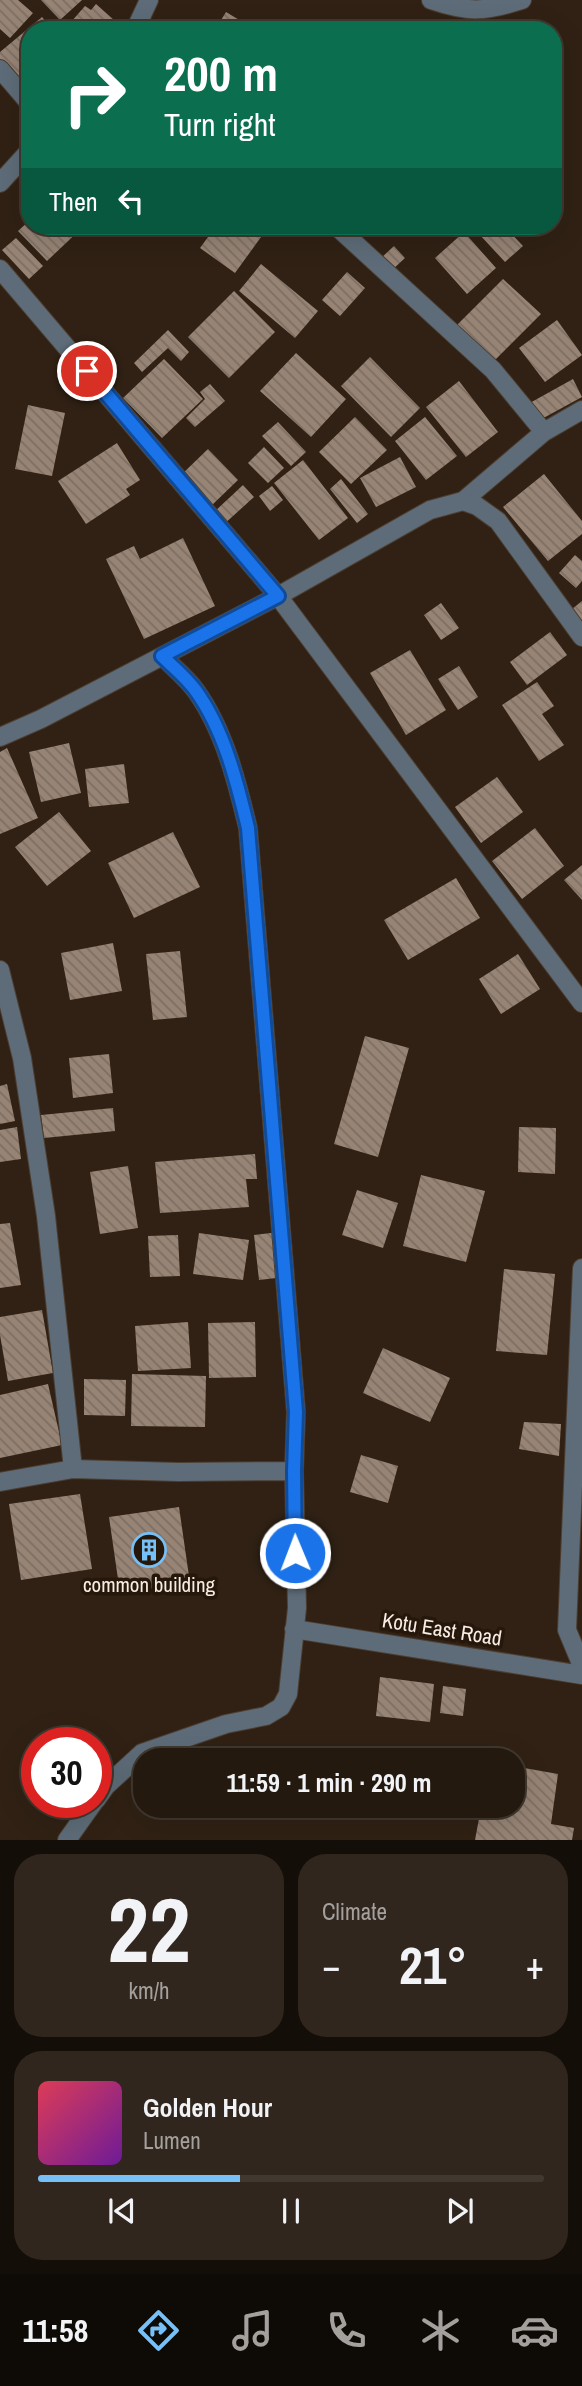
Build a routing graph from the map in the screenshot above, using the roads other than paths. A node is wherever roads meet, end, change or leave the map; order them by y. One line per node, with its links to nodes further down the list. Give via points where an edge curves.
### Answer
1 (149, 0): 4 (street)
2 (431, 0): 3 (street, via 453,8 487,11)
3 (522, 0)
4 (139, 21)
5 (0, 69): 6 (street)
6 (21, 94)
7 (21, 160): 8 (street)
8 (0, 183)
9 (346, 235): 12 (street, via 493,370)
10 (0, 269): 14 (street)
11 (579, 418): 12 (street)
12 (544, 432): 13 (street)
13 (463, 501): 14 (street, via 430,510); 15 (street, via 498,521)
14 (278, 596): 16 (street); 19 (street)
15 (582, 636)
16 (162, 656): 17 (street); 22 (street, via 195,690 211,716 248,828 296,1412)
17 (0, 737)
18 (0, 970): 21 (street, via 22,1058 46,1216)
19 (582, 1003)
20 (582, 1268): 25 (street, via 566,1630)
21 (73, 1469): 22 (street); 23 (street)
22 (294, 1471): 24 (street)
23 (0, 1482)
24 (294, 1629): 26 (street, Kotu East Road); 27 (street, via 288,1694 281,1707 267,1716 226,1724 142,1753)
25 (582, 1666)
26 (582, 1675)
27 (112, 1780)
28 (83, 1818): 29 (street)
29 (67, 1840)

